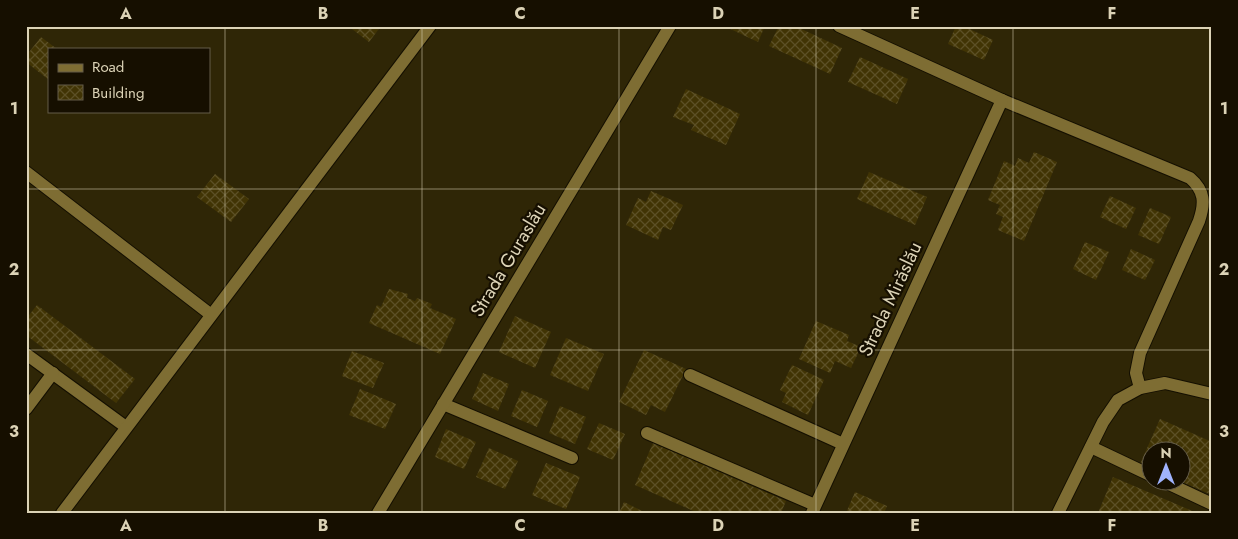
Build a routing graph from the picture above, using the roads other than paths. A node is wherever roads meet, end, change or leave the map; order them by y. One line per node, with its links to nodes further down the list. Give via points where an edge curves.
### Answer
1 (670, 26): 13 (street, Strada Guraslău)
2 (839, 26): 4 (street)
3 (423, 29): 7 (street)
4 (1002, 100): 6 (street); 17 (street, Strada Mirăslău)
5 (26, 172): 7 (street)
6 (1206, 187): 11 (street, via 1199,221 1140,353 1136,373)
7 (210, 314): 15 (street)
8 (26, 354): 9 (street)
9 (53, 373): 14 (street); 15 (street)
10 (690, 375): 17 (street)
11 (1140, 388): 12 (street, via 1165,383); 18 (street, via 1129,392 1110,409)
12 (1212, 394)
13 (443, 404): 19 (street); 25 (street, Strada Guraslău)
14 (26, 409)
15 (126, 427): 24 (street)
16 (647, 433): 23 (street)
17 (844, 444): 23 (street, Strada Mirăslău)
18 (1091, 446): 20 (street); 26 (street)
19 (572, 458)
20 (1140, 470)
21 (1186, 492): 22 (street)
22 (1212, 504)
23 (814, 509)
24 (62, 513)
25 (378, 513)
26 (1058, 513)

